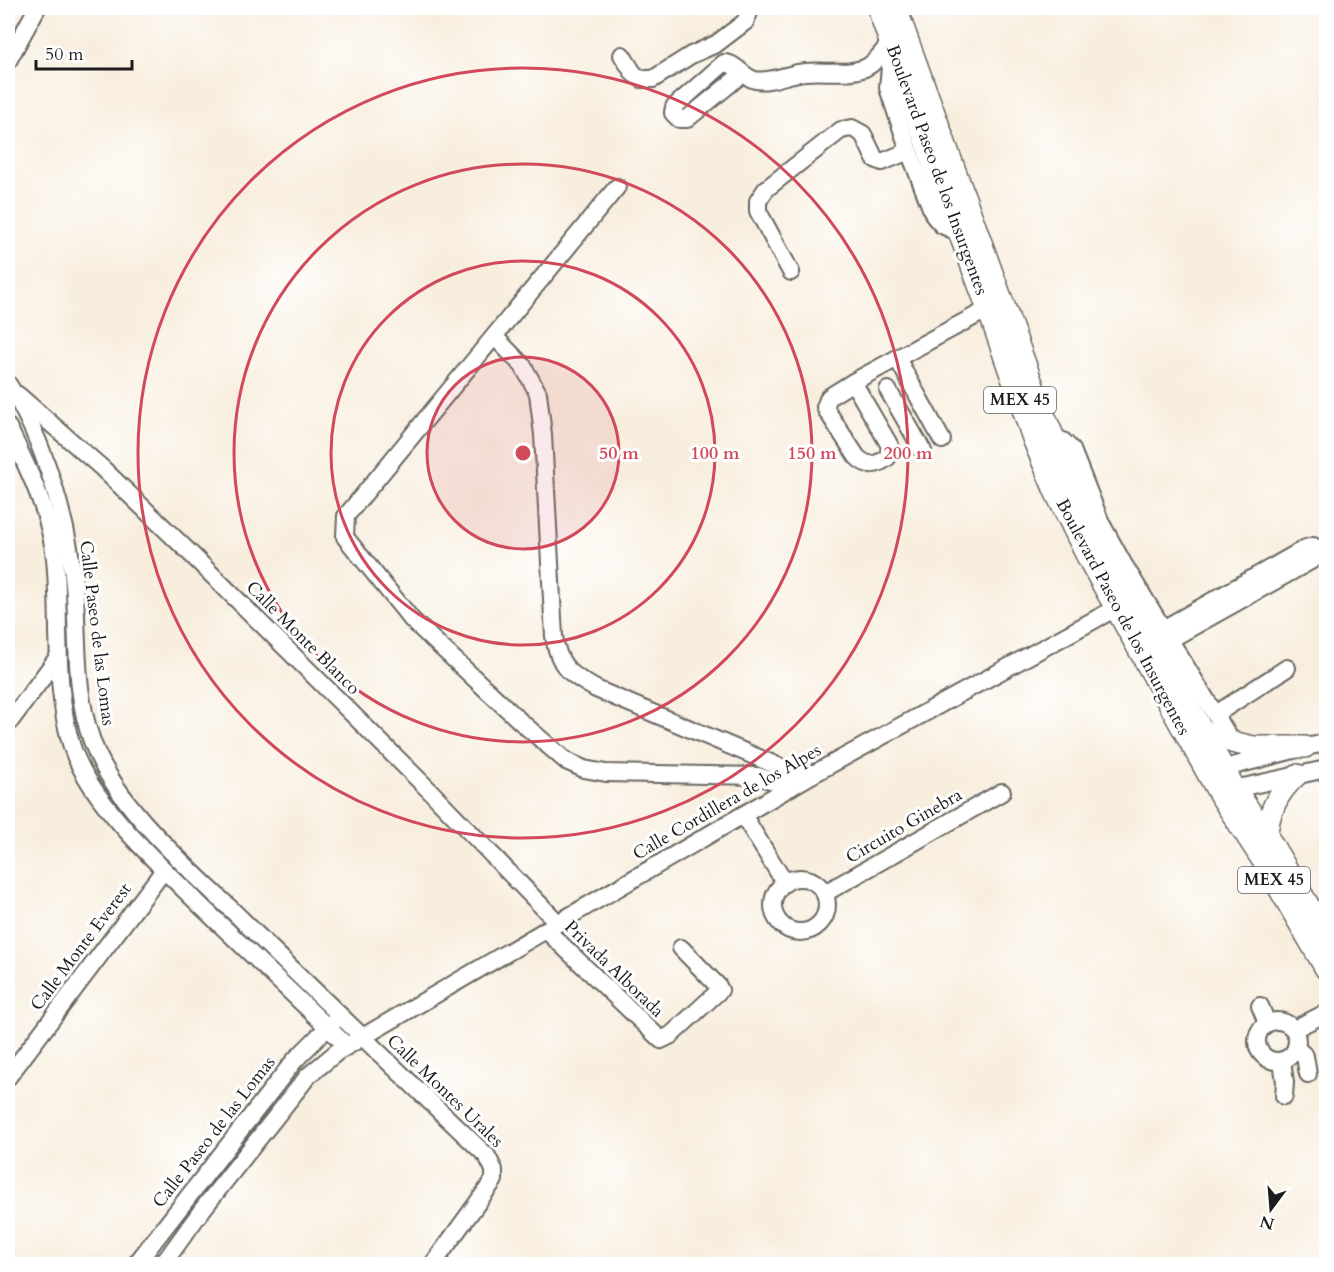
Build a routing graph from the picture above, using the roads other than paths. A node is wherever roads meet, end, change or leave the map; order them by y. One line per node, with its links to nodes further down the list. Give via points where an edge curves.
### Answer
1 (37, 8): 7 (street)
2 (751, 8): 6 (street, via 745,22 716,44 653,79 634,74)
3 (878, 8): 5 (main road, Boulevard Paseo de los Insurgentes / MEX 45)
4 (896, 8): 23 (main road, Boulevard Paseo de los Insurgentes / MEX 45)
5 (892, 44): 8 (street, via 868,66 856,71 804,72 763,81); 9 (street, via 888,88); 11 (main road, Boulevard Paseo de los Insurgentes / MEX 45)
6 (622, 55)
7 (8, 61)
8 (742, 74)
9 (909, 151): 11 (street, via 934,216 942,225); 12 (street, via 882,162 875,159 863,134 852,128 841,130 766,189 758,201 758,211)
10 (617, 187): 14 (street)
11 (960, 233): 13 (main road, Boulevard Paseo de los Insurgentes / MEX 45)
12 (791, 272)
13 (988, 309): 15 (street); 26 (main road, Boulevard Paseo de los Insurgentes / MEX 45, via 1034,441 1089,560)
14 (495, 337): 39 (street, via 523,366 538,393 553,626 561,663 573,676 596,689); 40 (street, via 346,516 345,537 412,621 566,761 606,773 758,776)
15 (897, 358): 16 (street); 19 (street)
16 (853, 382): 22 (street); 22 (street, via 829,397 827,411 857,457 867,464 888,457 890,446)
17 (9, 387): 48 (street, Calle Monte Blanco, via 102,468 431,792); 54 (street, Calle Paseo de las Lomas, via 41,453 63,525 75,593 80,685 90,738 102,766 127,803)
18 (888, 390): 20 (street)
19 (926, 411): 20 (street); 24 (street)
20 (906, 421): 22 (street); 25 (street)
21 (8, 427): 28 (street, Calle Paseo de las Lomas, via 35,485 55,557)
22 (883, 433)
23 (1053, 437): 27 (street, via 1071,450 1101,523); 32 (main road, Boulevard Paseo de los Insurgentes / MEX 45, via 1102,547)
24 (942, 440)
25 (923, 451)
26 (1116, 608): 32 (main road, Boulevard Paseo de los Insurgentes / MEX 45); 39 (street, Calle Cordillera de los Alpes)
27 (1166, 635): 27 (street, via 1314,559 1319,555 1318,549 1306,548); 30 (street)
28 (58, 657): 31 (street); 45 (street, Calle Paseo de las Lomas, via 63,709 82,769 107,806)
29 (1287, 668): 30 (street)
30 (1216, 714): 33 (street)
31 (8, 724)
32 (1194, 732): 33 (main road); 37 (main road, Boulevard Paseo de los Insurgentes / MEX 45); 41 (main road, via 1188,759 1197,778 1206,786)
33 (1232, 742): 35 (main road, via 1262,748)
34 (1326, 743): 35 (street)
35 (1305, 747): 37 (street)
36 (1326, 769): 38 (street)
37 (1216, 770): 41 (main road, Boulevard Paseo de los Insurgentes / MEX 45)
38 (1297, 775): 41 (street); 44 (main road, via 1277,798)
39 (806, 778): 40 (street, Calle Cordillera de los Alpes)
40 (791, 787): 43 (street, Calle Cordillera de los Alpes)
41 (1227, 790): 44 (main road, Boulevard Paseo de los Insurgentes / MEX 45); 51 (main road, Boulevard Paseo de los Insurgentes / MEX 45)
42 (1002, 792): 47 (street, Circuito Ginebra)
43 (743, 815): 46 (street); 48 (street, Calle Cordillera de los Alpes)
44 (1267, 836): 49 (main road, Boulevard Paseo de los Insurgentes / MEX 45)
45 (164, 870): 54 (street, Calle Paseo de las Lomas); 62 (street, Calle Monte Everest)
46 (785, 883): 47 (street, via 810,879); 47 (street, via 777,891 773,906 778,921 791,931 807,932 821,924 828,909)
47 (825, 893)
48 (552, 926): 50 (street, Privada Alborada, via 661,1040 720,990); 57 (street, Calle Cordillera de los Alpes)
49 (1326, 935)
50 (681, 948)
51 (1326, 969)
52 (1260, 1006): 55 (street)
53 (1326, 1013): 56 (street)
54 (333, 1022): 57 (street, Calle Paseo de las Lomas); 58 (street, Calle Paseo de las Lomas); 64 (street, Calle Paseo de las Lomas, via 294,1061)
55 (1267, 1023): 56 (street, via 1286,1022); 60 (street, via 1259,1029 1257,1048 1263,1057)
56 (1294, 1029): 59 (street)
57 (362, 1038): 58 (street); 66 (street, Calle Montes Urales, via 487,1156 494,1170 494,1180)
58 (347, 1046): 65 (street, via 308,1076)
59 (1296, 1048): 60 (street); 61 (street, via 1305,1056)
60 (1282, 1061): 63 (street)
61 (1308, 1074)
62 (8, 1077)
63 (1284, 1096)
64 (136, 1264)
65 (163, 1264)
66 (433, 1264)

